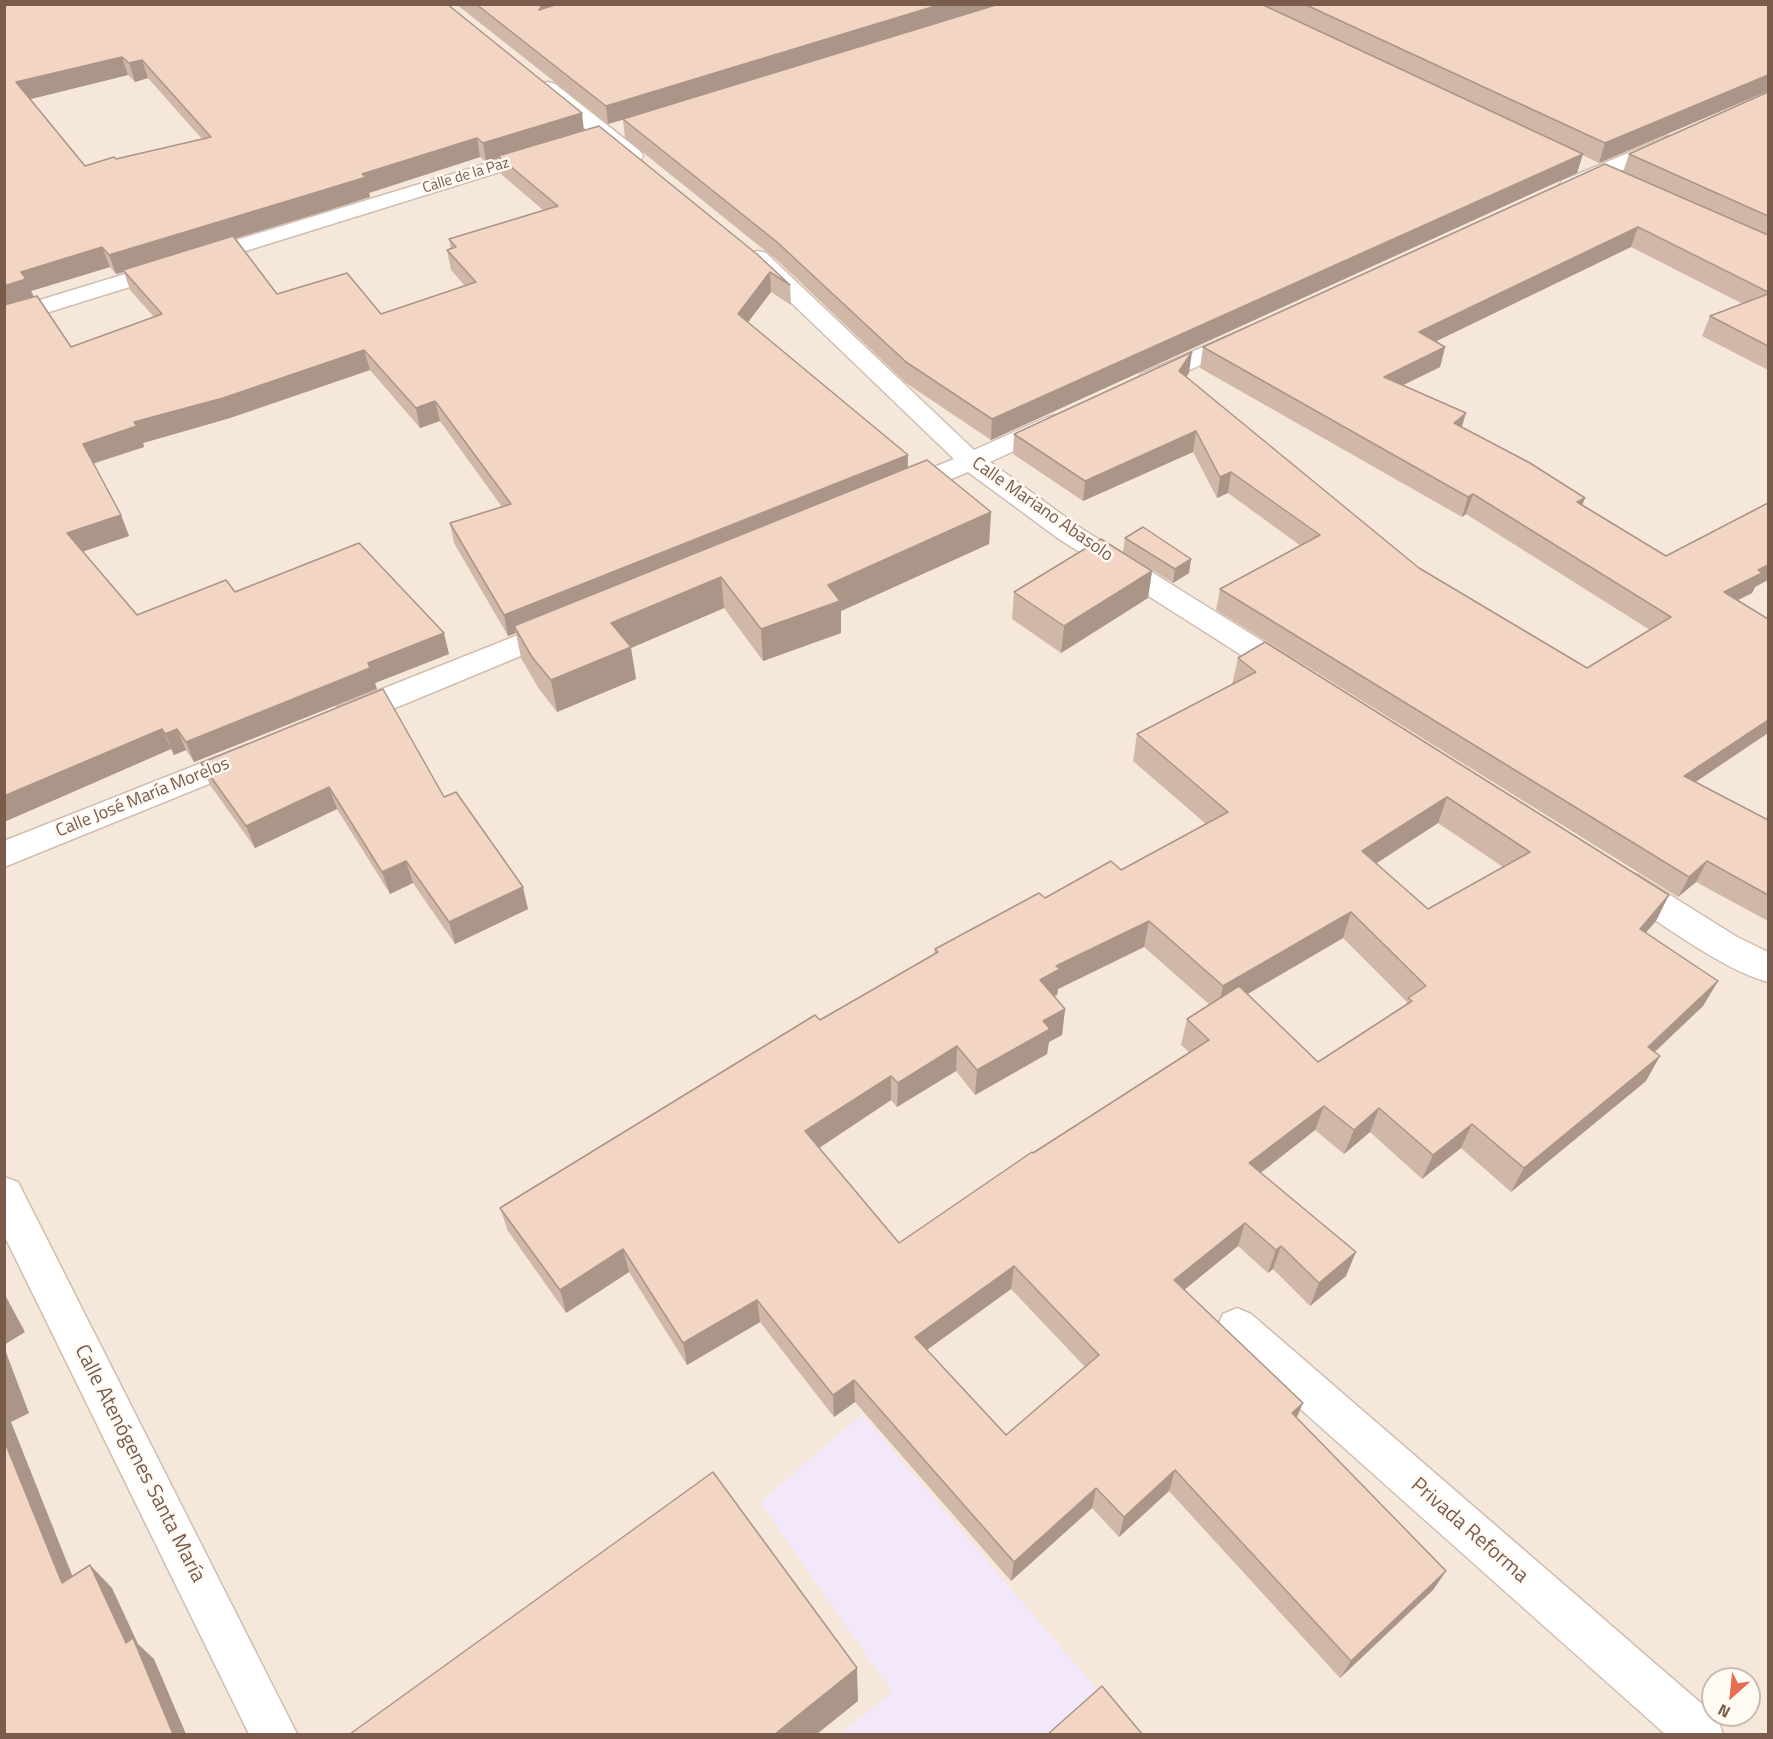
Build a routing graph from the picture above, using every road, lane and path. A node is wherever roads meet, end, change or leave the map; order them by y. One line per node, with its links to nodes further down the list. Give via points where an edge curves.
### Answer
1 (530, 74): 4 (street)
2 (1694, 131): 5 (street)
3 (559, 147): 7 (street, Calle de la Paz)
4 (650, 171)
5 (1546, 197)
6 (742, 245): 11 (street, Calle Mariano Abasolo)
7 (4, 319)
8 (1260, 329): 9 (street)
9 (1132, 388)
10 (1078, 412): 11 (street)
11 (971, 461): 12 (street); 14 (street, Calle Mariano Abasolo, via 1069,532)
12 (882, 497)
13 (582, 620): 15 (street)
14 (1315, 688)
15 (327, 724)
16 (271, 746): 17 (street, Calle José María Morelos)
17 (4, 855)
18 (1605, 871): 19 (street, via 1725,946)
19 (1768, 968)
20 (4, 1194): 22 (street, Calle Atenógenes Santa María)
21 (1238, 1327): 23 (street, Privada Reforma)
22 (274, 1734)
23 (1700, 1734)

